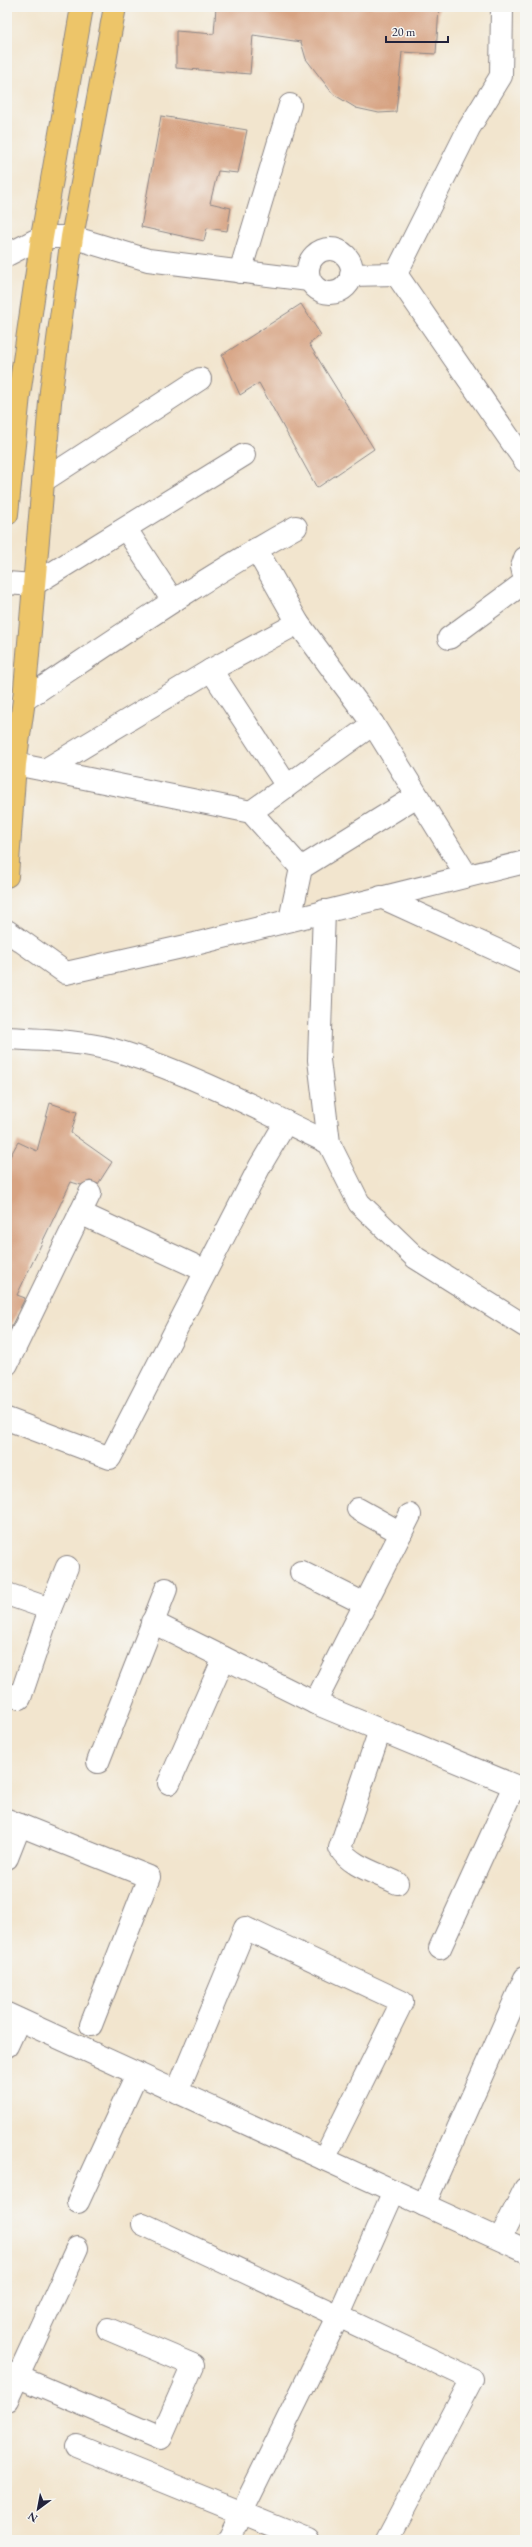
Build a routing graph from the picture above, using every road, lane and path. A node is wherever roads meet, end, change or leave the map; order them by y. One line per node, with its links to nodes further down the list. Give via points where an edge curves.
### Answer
1 (82, 7): 5 (highway)
2 (115, 7): 6 (highway)
3 (502, 7): 9 (street, via 501,76 469,128)
4 (290, 105): 8 (street)
5 (42, 236): 6 (street); 7 (street); 16 (highway, via 19,395)
6 (72, 237): 8 (street, via 148,260); 15 (highway, via 51,391)
7 (7, 255)
8 (240, 272): 11 (street)
9 (396, 274): 10 (street); 14 (street)
10 (351, 275): 11 (street, via 344,288 331,293 318,290); 11 (street, via 344,254 330,249 322,251 310,260)
11 (309, 280)
12 (200, 379): 15 (street)
13 (244, 455): 18 (street)
14 (525, 461)
15 (43, 481): 23 (highway)
16 (7, 514)
17 (296, 527): 19 (street)
18 (126, 529): 23 (street); 24 (street)
19 (256, 549): 24 (street); 25 (street)
20 (525, 558): 21 (street, via 522,567)
21 (525, 581): 26 (street)
22 (7, 583): 23 (street)
23 (33, 585): 28 (highway)
24 (173, 601): 28 (street)
25 (298, 622): 27 (street); 29 (street)
26 (448, 638)
27 (211, 670): 31 (street); 32 (street)
28 (24, 700): 30 (highway)
29 (373, 724): 32 (street); 33 (street)
30 (15, 764): 31 (street); 37 (highway)
31 (45, 770): 34 (street)
32 (287, 786): 34 (street)
33 (417, 796): 36 (street); 38 (street)
34 (251, 812): 36 (street)
35 (525, 862): 38 (street)
36 (300, 868): 41 (street)
37 (7, 876)
38 (467, 876): 39 (street)
39 (381, 897): 40 (street); 43 (street)
40 (324, 912): 41 (street); 46 (street, via 320,1060)
41 (290, 920): 42 (street, via 66,973)
42 (7, 931)
43 (525, 963)
44 (7, 1038): 45 (street, via 62,1041 123,1052 185,1075)
45 (286, 1122): 46 (street); 49 (street, via 260,1166)
46 (329, 1143): 50 (street, via 359,1203 416,1258)
47 (90, 1193): 48 (street)
48 (80, 1212): 49 (street); 51 (street)
49 (206, 1271): 52 (street, via 110,1458)
50 (525, 1326)
51 (7, 1364)
52 (7, 1420)
53 (358, 1509): 58 (street, via 406,1524)
54 (67, 1567): 59 (street)
55 (301, 1572): 58 (street)
56 (166, 1589): 60 (street)
57 (7, 1594): 59 (street)
58 (365, 1604): 63 (street)
59 (50, 1609): 62 (street, via 20,1698)
60 (152, 1622): 61 (street); 65 (street)
61 (224, 1658): 63 (street); 66 (street)
62 (7, 1694)
63 (315, 1703): 64 (street)
64 (380, 1730): 67 (street); 70 (street, via 340,1848 343,1855 352,1861)
65 (98, 1762)
66 (169, 1783)
67 (520, 1788): 71 (street)
68 (14, 1822): 69 (street); 74 (street, via 149,1876)
69 (7, 1858)
70 (397, 1882)
71 (440, 1948)
72 (525, 1978): 82 (street)
73 (13, 2017): 75 (street); 76 (street)
74 (90, 2025)
75 (7, 2046)
76 (137, 2074): 77 (street); 81 (street)
77 (177, 2092): 78 (street); 78 (street, via 245,1928 402,2002)
78 (324, 2159): 80 (street)
79 (525, 2189): 84 (street)
80 (394, 2191): 82 (street); 87 (street)
81 (78, 2202)
82 (424, 2205): 84 (street)
83 (143, 2224): 87 (street)
84 (500, 2239): 86 (street)
85 (77, 2248): 89 (street)
86 (525, 2251)
87 (338, 2317): 92 (street); 95 (street, via 472,2379)
88 (108, 2329): 89 (street, via 193,2365 161,2438)
89 (13, 2374): 90 (street)
90 (7, 2400)
91 (77, 2446): 92 (street)
92 (241, 2513): 93 (street); 94 (street)
93 (228, 2540)
94 (308, 2540)
95 (387, 2540)

